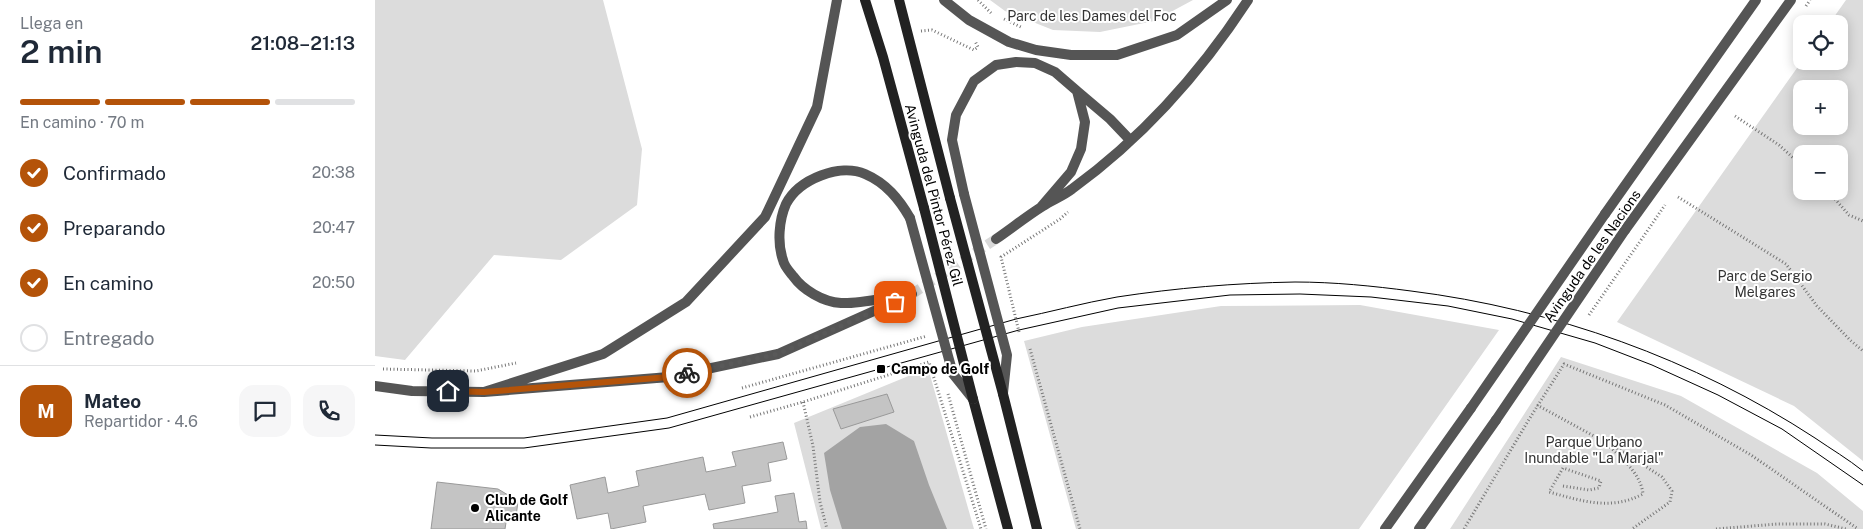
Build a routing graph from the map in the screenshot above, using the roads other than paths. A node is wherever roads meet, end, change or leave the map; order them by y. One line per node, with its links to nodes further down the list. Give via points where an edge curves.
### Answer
1 (837, 0): 14 (street, via 817,106 765,217 686,302 603,354)
2 (865, 0): 16 (main road, Avinguda del Pintor Pérez Gil, bridge, via 924,208)
3 (899, 0): 15 (main road, Avinguda del Pintor Pérez Gil, bridge)
4 (944, 0): 5 (street, via 969,20 1009,42 1071,55 1117,55 1177,35)
5 (1227, 0)
6 (1248, 0): 10 (street, via 1180,90)
7 (1756, 0): 19 (street, Avinguda de les Nacions, bridge)
8 (1791, 0): 20 (street, Avinguda de les Nacions, bridge, via 1625,230)
9 (1077, 91): 10 (street); 11 (street, via 1085,122 1081,148 1071,172); 15 (street, Avinguda del Pintor Pérez Gil, bridge, via 1055,72 1035,63 996,65 974,81 956,114 952,140 1007,355)
10 (1130, 140): 11 (street, via 1071,190)
11 (1041, 207): 12 (street)
12 (996, 239)
13 (375, 386): 14 (street)
14 (484, 392): 16 (street, Avinguda del Pintor Pérez Gil, bridge, via 669,377 778,354 912,294 841,303 819,297 798,283 783,261 780,226 787,204 801,187 835,170 863,173 887,186 902,203 910,218 953,374)
15 (1003, 394): 18 (main road, Avinguda del Pintor Pérez Gil)
16 (973, 399): 17 (main road, Avinguda del Pintor Pérez Gil)
17 (1008, 529)
18 (1037, 529)
19 (1385, 529)
20 (1419, 529)

